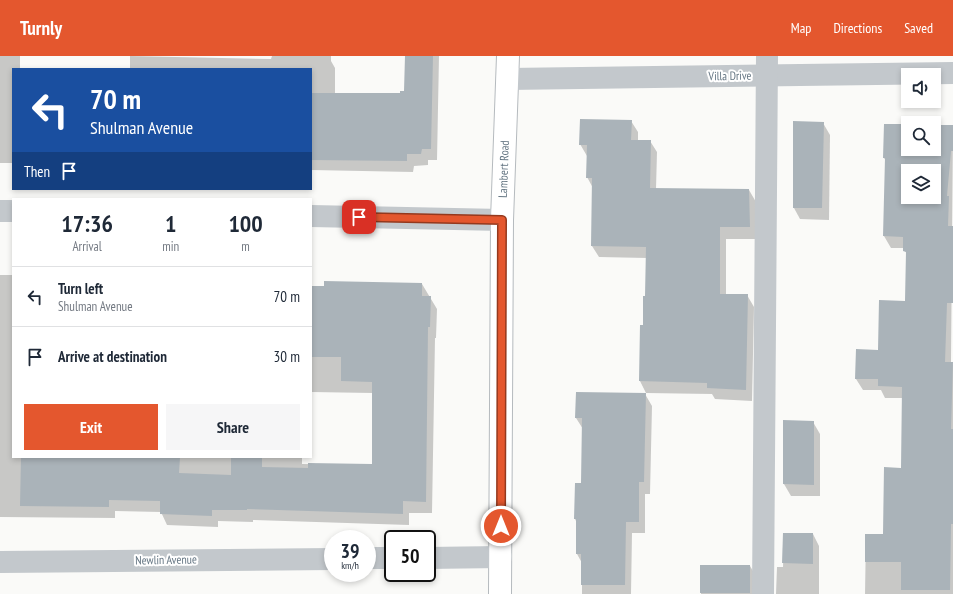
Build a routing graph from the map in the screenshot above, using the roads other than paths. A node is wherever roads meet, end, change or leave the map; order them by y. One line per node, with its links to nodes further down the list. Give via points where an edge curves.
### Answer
1 (508, 56): 4 (main road, Lambert Road)
2 (767, 66): 3 (street, Villa Drive); 4 (street, Villa Drive); 14 (street)
3 (953, 73)
4 (507, 79): 8 (main road, Lambert Road)
5 (0, 211): 6 (street)
6 (12, 211)
7 (312, 216): 8 (street)
8 (502, 220): 9 (main road, Lambert Road)
9 (501, 557): 10 (street); 13 (main road, Lambert Road)
10 (436, 558)
11 (324, 559): 12 (street, Newlin Avenue)
12 (0, 562)
13 (500, 594)
14 (763, 594)

